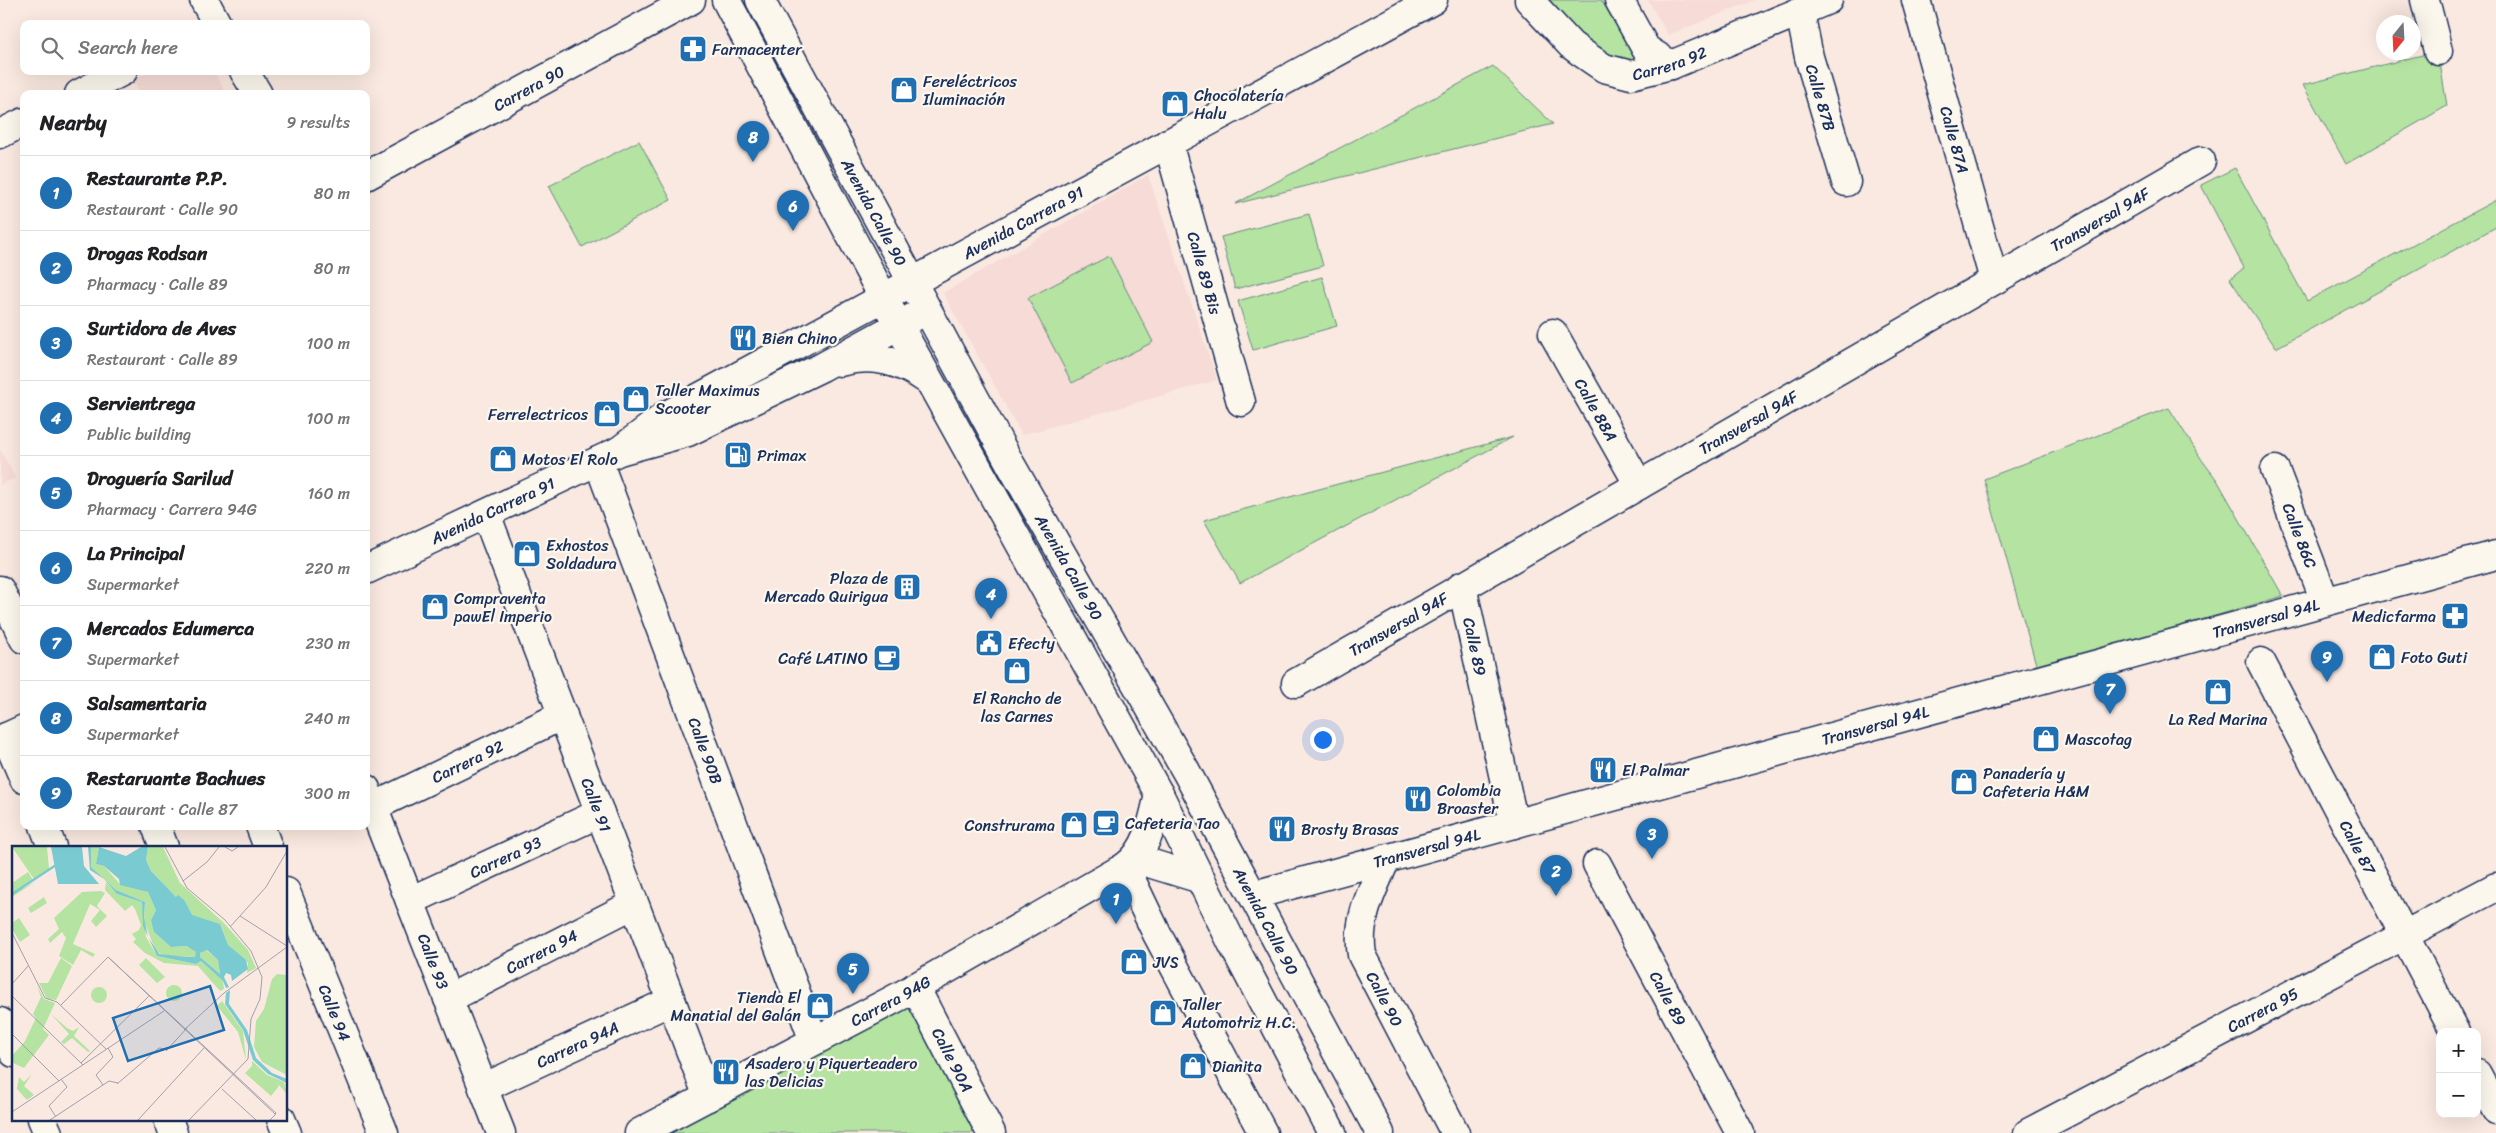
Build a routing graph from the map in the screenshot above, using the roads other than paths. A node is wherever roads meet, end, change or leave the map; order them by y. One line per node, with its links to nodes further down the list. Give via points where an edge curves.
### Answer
1 (204, 0): 12 (street)
2 (691, 0): 23 (street, Carrera 90)
3 (726, 0): 27 (street, Avenida Calle 90)
4 (760, 0): 26 (street, Avenida Calle 90)
5 (1433, 0): 21 (street, Avenida Carrera 91)
6 (1529, 0): 14 (street, Carrera 92, via 1571,45 1604,68 1631,74)
7 (1619, 0): 14 (street, via 1646,49)
8 (1828, 0): 11 (street, Carrera 92)
9 (1916, 0): 25 (street, Calle 87A)
10 (2425, 0): 13 (street)
11 (1800, 12): 14 (street, Carrera 92); 24 (street, Calle 87B, via 1809,57)
12 (214, 20)
13 (2438, 51)
14 (1671, 65)
15 (115, 75): 17 (street)
16 (246, 75): 18 (street)
17 (87, 90)
18 (256, 90)
19 (20, 124): 20 (street)
20 (0, 134)
21 (1168, 143): 26 (street, Avenida Carrera 91); 33 (street, Calle 89 Bis)
22 (2201, 161): 25 (street, Transversal 94F)
23 (370, 174)
24 (1846, 182)
25 (1994, 280): 36 (street, Transversal 94F)
26 (910, 282): 27 (street, Avenida Carrera 91); 28 (street, Avenida Calle 90)
27 (883, 297): 29 (street, Avenida Calle 90); 34 (street, Avenida Carrera 91, via 665,416)
28 (926, 310): 29 (street, Avenida Carrera 91); 64 (street, Avenida Calle 90)
29 (898, 325): 31 (street, Avenida Carrera 91); 32 (street, Avenida Calle 90)
30 (1553, 332): 36 (street, Calle 88A)
31 (822, 367): 32 (street, via 856,358 886,359 916,372); 34 (street, Avenida Carrera 91, via 688,432)
32 (933, 384): 49 (street, Avenida Calle 90)
33 (1241, 402)
34 (609, 456): 37 (street, Avenida Carrera 91); 74 (street, Calle 90B)
35 (2275, 470): 42 (street, Calle 86C)
36 (1639, 485): 40 (street, Transversal 94F)
37 (486, 514): 39 (street, Avenida Carrera 91); 46 (street, Calle 91)
38 (2496, 554): 42 (street, Transversal 94L)
39 (370, 568)
40 (1462, 586): 45 (street, Transversal 94F); 52 (street, Calle 89)
41 (0, 590): 43 (street)
42 (2325, 601): 52 (street, Transversal 94L)
43 (20, 631)
44 (2261, 662): 68 (street, Calle 87)
45 (1296, 682)
46 (563, 715): 50 (street, Carrera 92); 51 (street, Calle 91)
47 (10, 735): 48 (street)
48 (20, 766)
49 (1159, 794): 60 (street, via 1146,840); 62 (street, Avenida Calle 90)
50 (370, 798): 66 (street, Calle 93)
51 (600, 813): 66 (street, Carrera 93); 67 (street, Calle 91)
52 (1514, 824): 59 (street, Transversal 94L)
53 (46, 830): 56 (street)
54 (158, 830): 57 (street)
55 (262, 830): 58 (street)
56 (52, 846)
57 (164, 846)
58 (268, 846)
59 (1386, 859): 64 (street, Transversal 94L); 93 (street, Calle 90, via 1362,917 1359,939 1362,955)
60 (1130, 863): 62 (street); 69 (street, Carrera 94G); 90 (street, via 1157,934)
61 (1597, 864): 94 (street, Calle 89)
62 (1201, 879): 64 (street); 91 (street, Avenida Calle 90)
63 (2496, 887): 68 (street, Carrera 95)
64 (1254, 895): 92 (street, Avenida Calle 90)
65 (288, 897): 86 (street, Calle 94)
66 (410, 901): 70 (street, Calle 93)
67 (634, 904): 70 (street, Carrera 94); 71 (street, Calle 91)
68 (2404, 935): 73 (street, Calle 87); 95 (street, Carrera 95)
69 (915, 987): 74 (street, Carrera 94G); 89 (street, Calle 90A)
70 (448, 999): 77 (street, Calle 93)
71 (671, 1001): 77 (street, Carrera 94A); 78 (street, Calle 91)
72 (0, 1022): 75 (street)
73 (2453, 1028)
74 (814, 1041): 78 (street, Carrera 94G)
75 (12, 1049)
76 (2481, 1082): 79 (street)
77 (483, 1088): 87 (street, Calle 93)
78 (708, 1097): 88 (street, Carrera 94G)
79 (2496, 1110)
80 (42, 1120): 83 (street)
81 (168, 1120): 84 (street)
82 (281, 1120): 85 (street)
83 (48, 1133)
84 (173, 1133)
85 (287, 1133)
86 (384, 1133)
87 (500, 1133)
88 (639, 1133)
89 (991, 1133)
90 (1263, 1133)
91 (1332, 1133)
92 (1380, 1133)
93 (1455, 1133)
94 (1740, 1133)
95 (2028, 1133)

